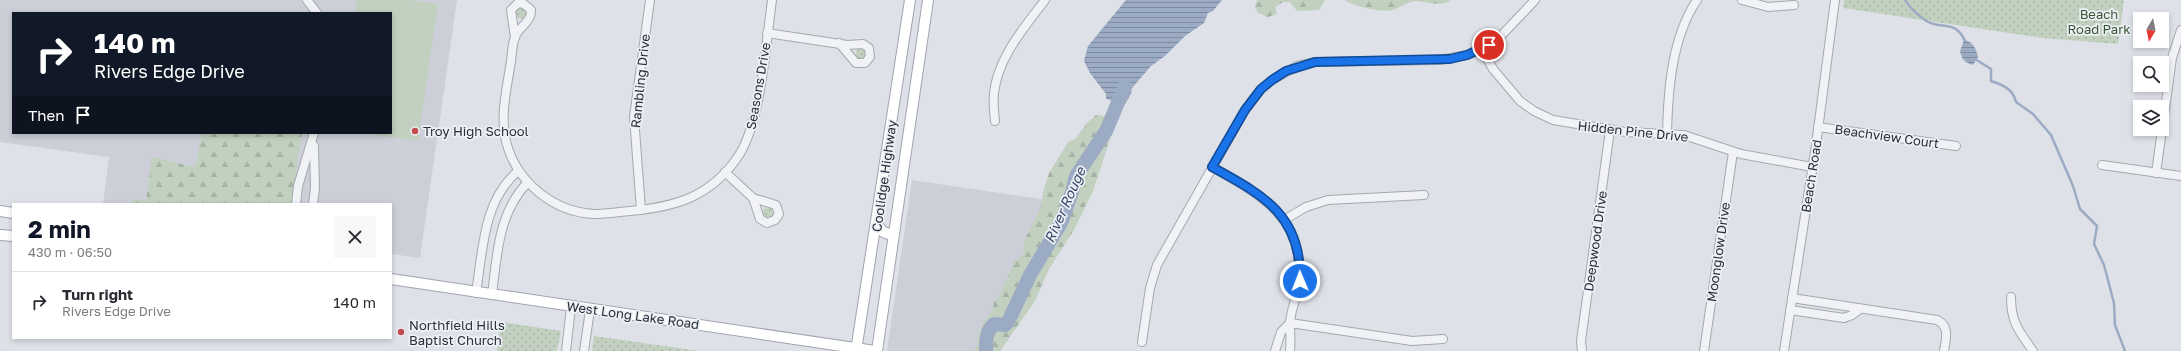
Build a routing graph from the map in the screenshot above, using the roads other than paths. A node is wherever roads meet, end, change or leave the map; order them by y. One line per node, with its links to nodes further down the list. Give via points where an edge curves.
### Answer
1 (307, 0): 12 (street)
2 (650, 0): 37 (street, Rambling Drive, via 634,117)
3 (772, 0): 14 (street, Seasons Drive)
4 (910, 0): 41 (main road, Coolidge Highway)
5 (928, 0): 42 (main road, Coolidge Highway)
6 (1045, 0): 18 (street, via 1001,64 994,95)
7 (1535, 0): 17 (street, via 1507,31)
8 (1697, 0): 21 (street, via 1684,22 1676,44)
9 (1742, 0): 11 (street, via 1768,7)
10 (1835, 0): 19 (street, Beach Road)
11 (1794, 5)
12 (316, 12)
13 (2181, 30): 30 (street, via 2172,58)
14 (767, 33): 16 (street); 29 (street, Seasons Drive, via 754,121 742,150)
15 (515, 38): 28 (street, Seasons Drive, via 504,125 508,148)
16 (839, 43)
17 (1482, 49): 20 (street, Hidden Pine Drive, via 1493,69 1512,93 1534,111 1560,122); 26 (street, via 1459,57 1439,60 1315,62 1286,71 1261,89 1245,110)
18 (995, 120)
19 (1818, 127): 23 (street, Beachview Court); 27 (street, Beach Road)
20 (1610, 130): 21 (street, Hidden Pine Drive); 65 (street, Deepwood Drive, via 1581,341)
21 (1667, 134): 24 (street, Hidden Pine Drive, via 1692,137)
22 (314, 136): 35 (street, via 298,186); 36 (street, via 315,188)
23 (1956, 146)
24 (1733, 152): 27 (street, Hidden Pine Drive); 66 (street, Moonglow Drive)
25 (2102, 165): 30 (street)
26 (1212, 167): 40 (street, via 1261,196); 58 (street, via 1157,265 1150,288)
27 (1812, 167): 51 (street, Beach Road)
28 (518, 171): 32 (street, Seasons Drive); 48 (street, via 502,189 490,214)
29 (725, 172): 34 (street); 37 (street, Seasons Drive, via 707,189 686,200 666,207)
30 (2156, 173): 31 (street)
31 (2181, 176)
32 (528, 182): 37 (street, Seasons Drive, via 548,199 572,210 593,214); 49 (street, via 516,196 504,219)
33 (1424, 195): 40 (street, via 1328,200 1306,207)
34 (753, 198)
35 (296, 203)
36 (312, 203)
37 (641, 210)
38 (0, 211): 39 (main road)
39 (12, 214)
40 (1284, 220): 56 (street, via 1295,244 1300,270 1298,293)
41 (877, 222): 42 (main road, via 882,231); 45 (main road, Coolidge Highway)
42 (894, 234): 46 (main road, Coolidge Highway)
43 (0, 235): 44 (main road)
44 (12, 236)
45 (873, 248): 46 (main road, via 884,252); 59 (main road, Coolidge Highway)
46 (890, 264): 62 (main road, Coolidge Highway)
47 (392, 279): 48 (main road, West Long Lake Road)
48 (476, 293): 49 (main road, West Long Lake Road)
49 (492, 295): 52 (main road, West Long Lake Road)
50 (2011, 297): 69 (street, via 2014,323)
51 (1792, 298): 53 (street); 55 (street, Beach Road)
52 (571, 307): 54 (main road, West Long Lake Road); 60 (street)
53 (1860, 309): 55 (street, via 1844,318); 68 (street, via 1940,322 1944,324 1947,332)
54 (590, 310): 59 (main road, West Long Lake Road); 61 (street)
55 (1790, 310): 67 (street, Beach Road)
56 (1290, 323): 57 (street, via 1412,341); 63 (street, via 1281,332); 64 (street)
57 (1443, 339)
58 (1142, 342)
59 (856, 349): 62 (main road, West Long Lake Road)
60 (566, 351)
61 (584, 351)
62 (876, 351)
63 (1276, 351)
64 (1290, 351)
65 (1582, 351)
66 (1704, 351)
67 (1784, 351)
68 (1944, 351)
69 (2033, 351)

